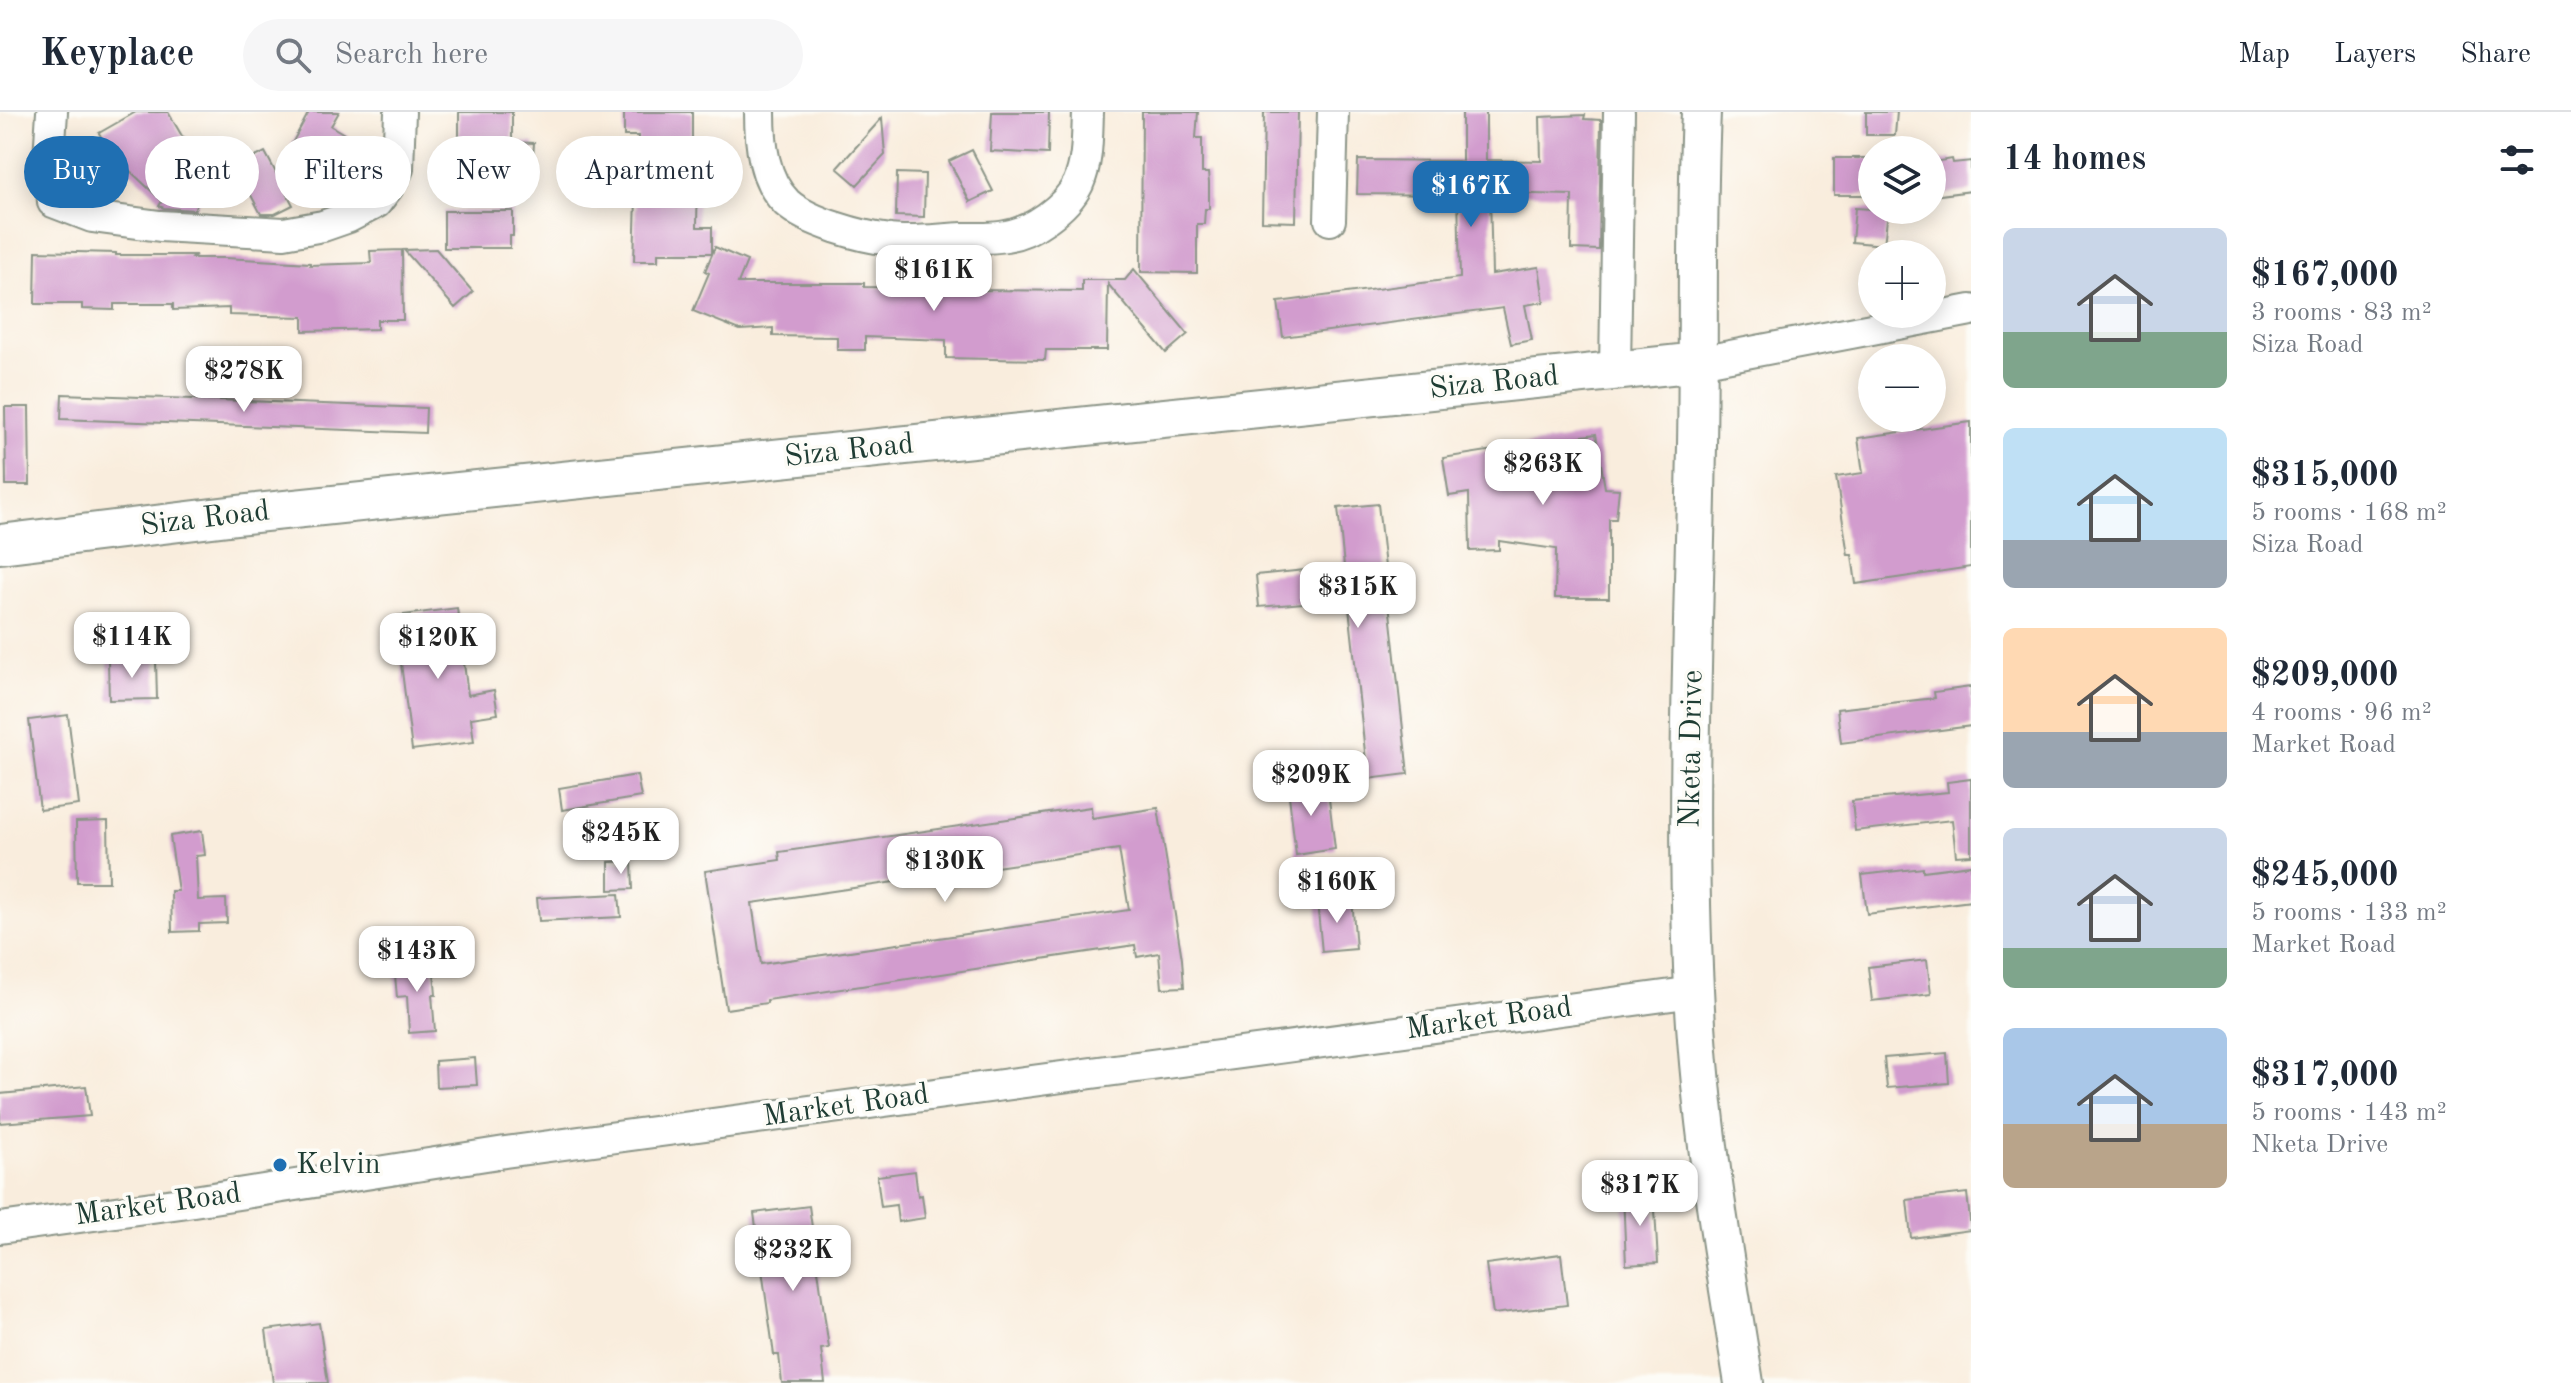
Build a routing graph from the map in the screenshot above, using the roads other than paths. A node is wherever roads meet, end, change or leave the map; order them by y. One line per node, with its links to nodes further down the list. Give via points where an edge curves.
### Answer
1 (52, 112): 2 (street, via 53,202 92,217 284,233 323,226 376,203 398,169)
2 (400, 112)
3 (760, 112): 4 (street, via 769,176 787,203 816,220 892,241 1007,236 1039,225 1077,185)
4 (1088, 112)
5 (1333, 112): 8 (street)
6 (1619, 112): 11 (street)
7 (1701, 112): 10 (street, Nketa Drive)
8 (1330, 220)
9 (1971, 310): 10 (street)
10 (1699, 362): 11 (street, Siza Road); 13 (street, Nketa Drive, via 1690,860)
11 (1615, 370): 12 (street, Siza Road)
12 (0, 544)
13 (1694, 992): 14 (street, Market Road, via 505,1152); 15 (street, Nketa Drive, via 1711,1176)
14 (0, 1228)
15 (1744, 1383)

